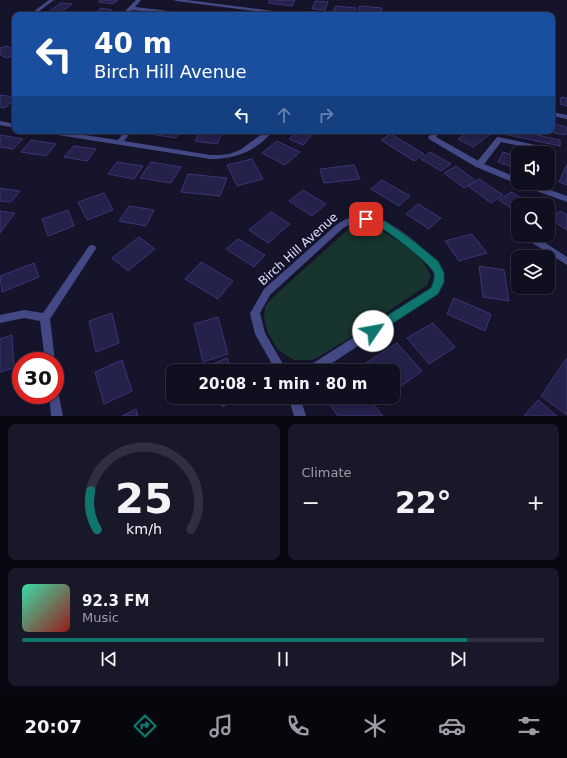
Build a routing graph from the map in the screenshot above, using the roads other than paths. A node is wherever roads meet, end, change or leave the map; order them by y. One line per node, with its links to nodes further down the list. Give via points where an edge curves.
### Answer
1 (52, 0): 5 (street)
2 (139, 0): 4 (street)
3 (176, 0): 8 (street)
4 (131, 8): 6 (street); 7 (street)
5 (34, 12)
6 (126, 12)
7 (168, 12)
8 (273, 12)
9 (555, 115): 10 (street)
10 (567, 118)
11 (0, 124): 12 (street)
12 (12, 125)
13 (64, 134): 17 (street)
14 (126, 134): 17 (street)
15 (266, 134): 17 (street, via 244,151 228,157 210,157)
16 (434, 134): 19 (street, via 431,136)
17 (119, 143)
18 (531, 146): 19 (street, via 499,139)
19 (479, 164): 20 (street)
20 (511, 178)
21 (542, 190): 22 (street)
22 (567, 199)
23 (537, 242): 25 (street)
24 (92, 248): 26 (street)
25 (567, 260)
26 (45, 318): 27 (street, via 24,314); 28 (street)
27 (0, 319)
28 (49, 352)
29 (278, 364): 30 (street, Birch Hill Avenue, via 260,334 255,312 267,292 339,226 348,221 366,219 382,224 434,264 439,273 439,282 434,291)
30 (322, 364)
31 (55, 404): 33 (street)
32 (296, 404): 34 (street)
33 (56, 416)
34 (300, 416)

